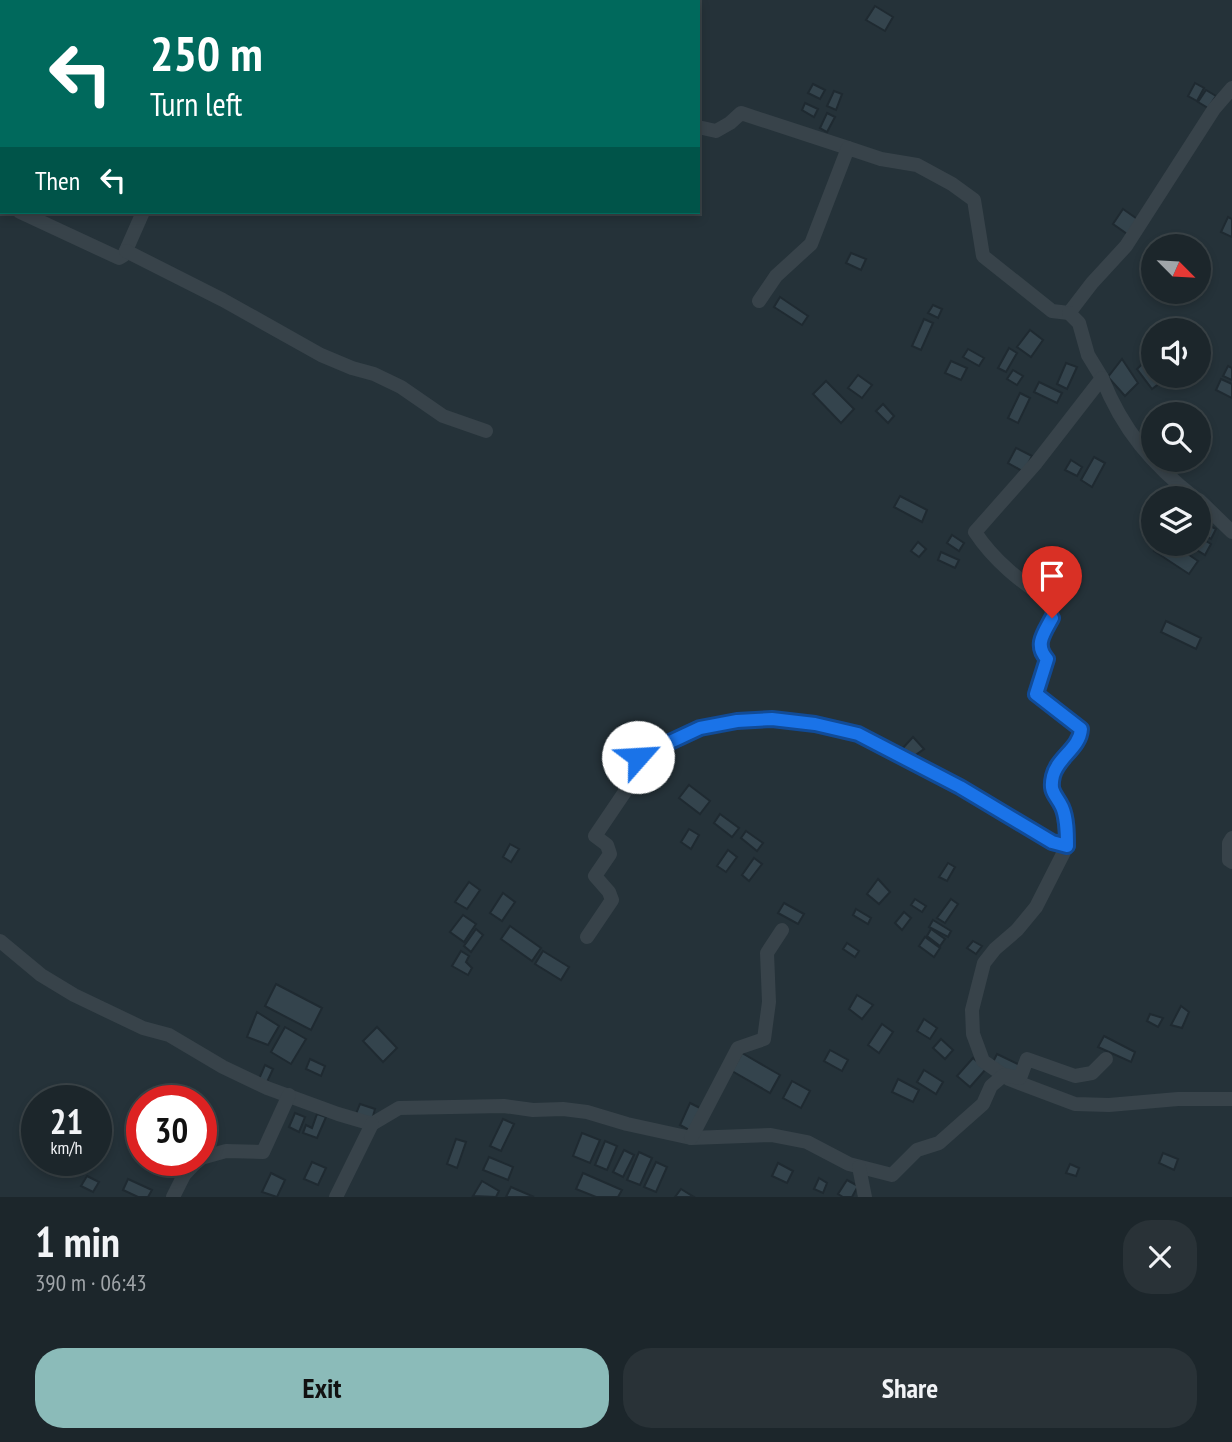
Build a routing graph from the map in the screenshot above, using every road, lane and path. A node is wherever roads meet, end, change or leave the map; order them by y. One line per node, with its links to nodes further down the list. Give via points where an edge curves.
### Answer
1 (1232, 88): 8 (street, via 1126,246)
2 (700, 127): 3 (street, via 716,131 741,113)
3 (848, 148): 7 (street, via 811,244 776,276); 8 (street, via 916,165 974,200 983,256 1032,298 1052,311)
4 (24, 214): 6 (street, via 119,258)
5 (142, 214): 6 (street)
6 (126, 251): 10 (street, via 321,355 374,374 443,416)
7 (759, 301)
8 (1069, 313): 9 (street, via 1079,323 1088,355)
9 (1102, 378): 11 (street, via 1116,412 1139,447); 15 (street, via 975,532 988,553 1050,601 1052,618 1040,640 1047,659 1036,694 1081,729 1052,779)
10 (486, 431)
11 (1180, 486)
12 (1211, 512): 13 (street)
13 (1232, 532)
14 (1232, 838): 16 (street)
15 (1067, 846): 18 (street, via 1052,842 858,734 772,719 700,728 632,762 639,771 596,836 610,854 594,876 612,900); 21 (street, via 1036,907 984,963 972,1010 973,1034 984,1061)
16 (1232, 862)
17 (782, 930): 25 (street, via 767,953 769,1002 764,1039 738,1048)
18 (587, 937)
19 (0, 941): 22 (street, via 74,995 143,1028 169,1034 223,1067)
20 (1106, 1059): 21 (street, via 1092,1073 1075,1076 1027,1059 1020,1078)
21 (1004, 1075): 23 (street, via 1075,1104); 27 (street, via 991,1086 983,1104 939,1143 917,1150 892,1175)
22 (289, 1095): 24 (street); 26 (street, via 263,1152)
23 (1232, 1099)
24 (372, 1124): 25 (street, via 399,1108 504,1106 587,1112); 30 (street)
25 (691, 1138): 27 (street, via 771,1135 807,1142)
26 (217, 1154)
27 (859, 1167): 31 (street)
28 (184, 1176): 29 (street)
29 (173, 1197)
30 (336, 1197)
31 (866, 1197)

